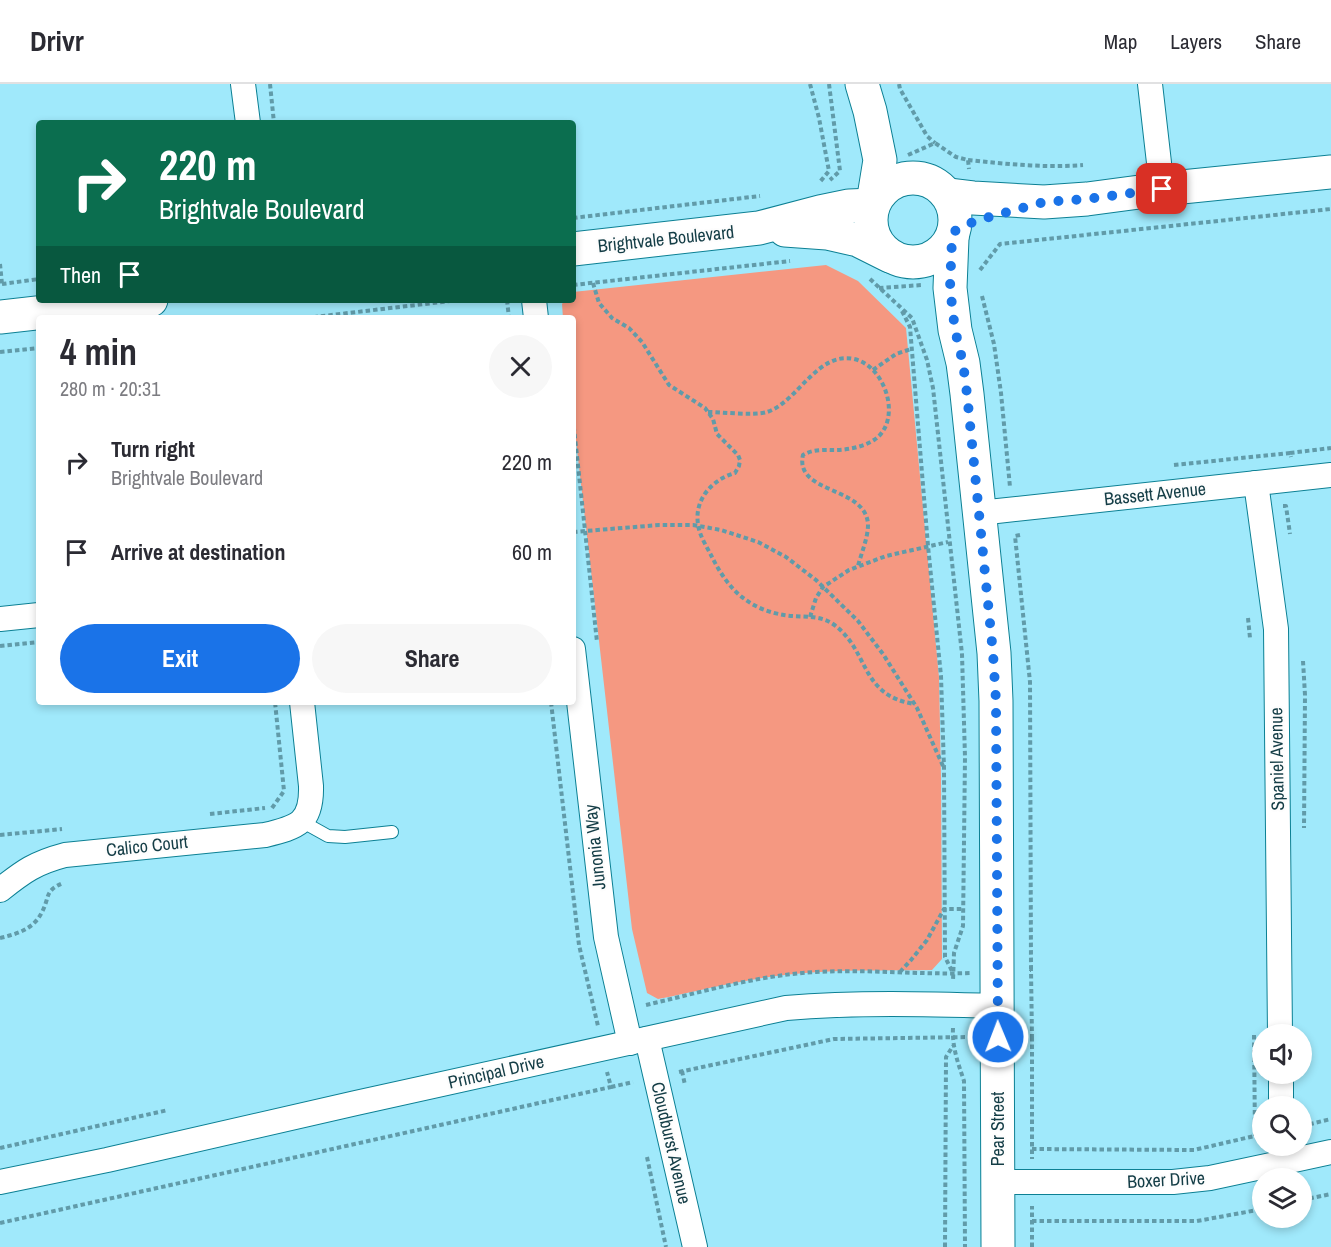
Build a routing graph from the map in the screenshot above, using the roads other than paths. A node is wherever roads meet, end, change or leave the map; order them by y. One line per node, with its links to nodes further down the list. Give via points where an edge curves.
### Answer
1 (243, 84): 4 (street)
2 (1150, 84): 7 (street)
3 (866, 97): 6 (street, via 902,153); 9 (street, via 880,160)
4 (248, 120)
5 (1331, 172): 7 (street)
6 (939, 188): 8 (street, via 973,198); 9 (street, via 918,177 904,178 891,183); 11 (street, via 952,201 956,216)
7 (1162, 189): 8 (street)
8 (1044, 202): 11 (street, via 975,221)
9 (873, 204): 10 (street, Brightvale Boulevard, via 820,212); 13 (street, via 870,216 875,238)
10 (759, 228): 12 (street, Brightvale Boulevard); 13 (street, Brightvale Boulevard, via 837,235 858,240)
11 (953, 234): 13 (street, via 945,248 924,261); 14 (street)
12 (576, 249)
13 (895, 258): 14 (street, Pear Street)
14 (939, 282): 19 (street, Pear Street, via 963,363)
15 (124, 303): 16 (street)
16 (0, 317)
17 (1331, 476): 18 (street, Bassett Avenue)
18 (1256, 483): 19 (street, Bassett Avenue); 28 (street, Spaniel Avenue, via 1276,629)
19 (979, 513): 27 (street, Pear Street, via 996,701)
20 (36, 615): 21 (street)
21 (0, 619)
22 (576, 675): 29 (street, Junonia Way, via 606,936)
23 (302, 705): 24 (street, via 312,793 307,815)
24 (301, 821): 25 (lane, via 328,836); 26 (street, Calico Court, via 292,828 265,835 64,855 39,862)
25 (392, 832)
26 (0, 890)
27 (997, 1006): 29 (street, Principal Drive, via 859,1004 786,1008); 34 (street, Pear Street)
28 (1280, 1024)
29 (639, 1041): 33 (street, Principal Drive); 35 (street, Cloudburst Avenue)
30 (1331, 1152): 31 (street, Boxer Drive)
31 (1312, 1153)
32 (1279, 1156): 34 (street, Boxer Drive, via 1210,1178 1173,1182)
33 (0, 1182)
34 (998, 1182): 36 (street, Pear Street)
35 (695, 1247)
36 (998, 1247)

